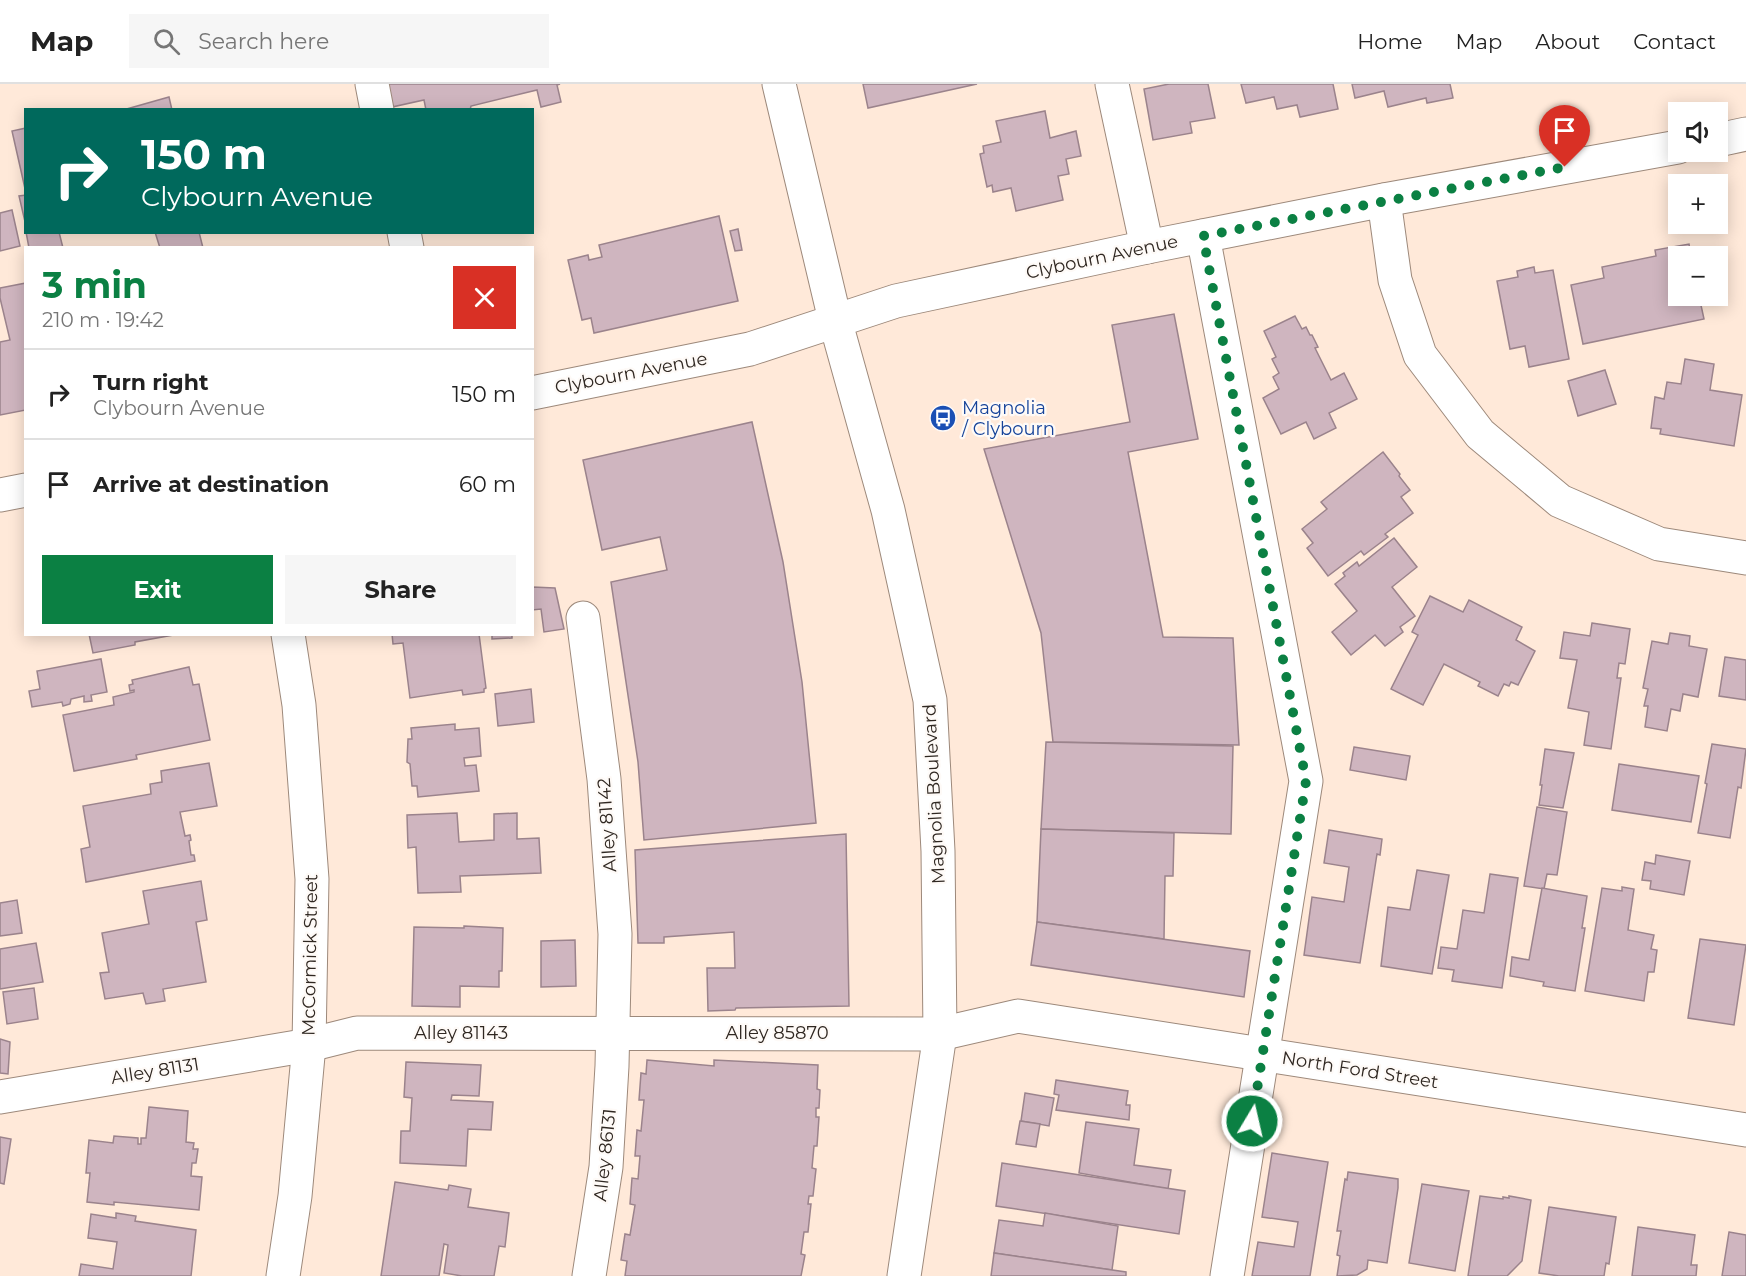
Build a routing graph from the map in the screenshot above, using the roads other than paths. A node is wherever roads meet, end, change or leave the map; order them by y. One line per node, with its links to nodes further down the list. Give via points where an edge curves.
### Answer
1 (372, 84): 4 (street)
2 (779, 84): 11 (street, Magnolia Boulevard)
3 (1112, 84): 10 (street)
4 (377, 108)
5 (1746, 134): 6 (street)
6 (1728, 138)
7 (1668, 149): 8 (street, Clybourn Avenue)
8 (1384, 200): 9 (street, Clybourn Avenue); 15 (street, via 1395,280 1420,355 1480,434 1560,501 1659,544)
9 (1203, 236): 10 (street, Clybourn Avenue); 21 (street, via 1306,781)
10 (1147, 247): 11 (street, Clybourn Avenue, via 896,301)
11 (835, 320): 12 (street, Clybourn Avenue, via 750,349); 19 (street, Magnolia Boulevard, via 888,510 930,700 938,851)
12 (534, 393)
13 (24, 490): 14 (street)
14 (0, 495)
15 (1746, 558)
16 (583, 618): 18 (street, Alley 81142, via 604,779 615,934)
17 (288, 636): 20 (street, McCormick Street, via 299,705 312,879)
18 (614, 1033): 19 (street, Alley 85870); 20 (street, Alley 81143, via 357,1033); 25 (street, Alley 86131, via 606,1167)
19 (940, 1034): 21 (street, North Ford Street, via 1018,1016); 26 (street, Magnolia Boulevard)
20 (309, 1045): 22 (street, Alley 81131); 24 (street, McCormick Street)
21 (1262, 1055): 23 (street, North Ford Street); 27 (street)
22 (0, 1097)
23 (1746, 1130)
24 (283, 1276)
25 (589, 1276)
26 (904, 1276)
27 (1227, 1276)

